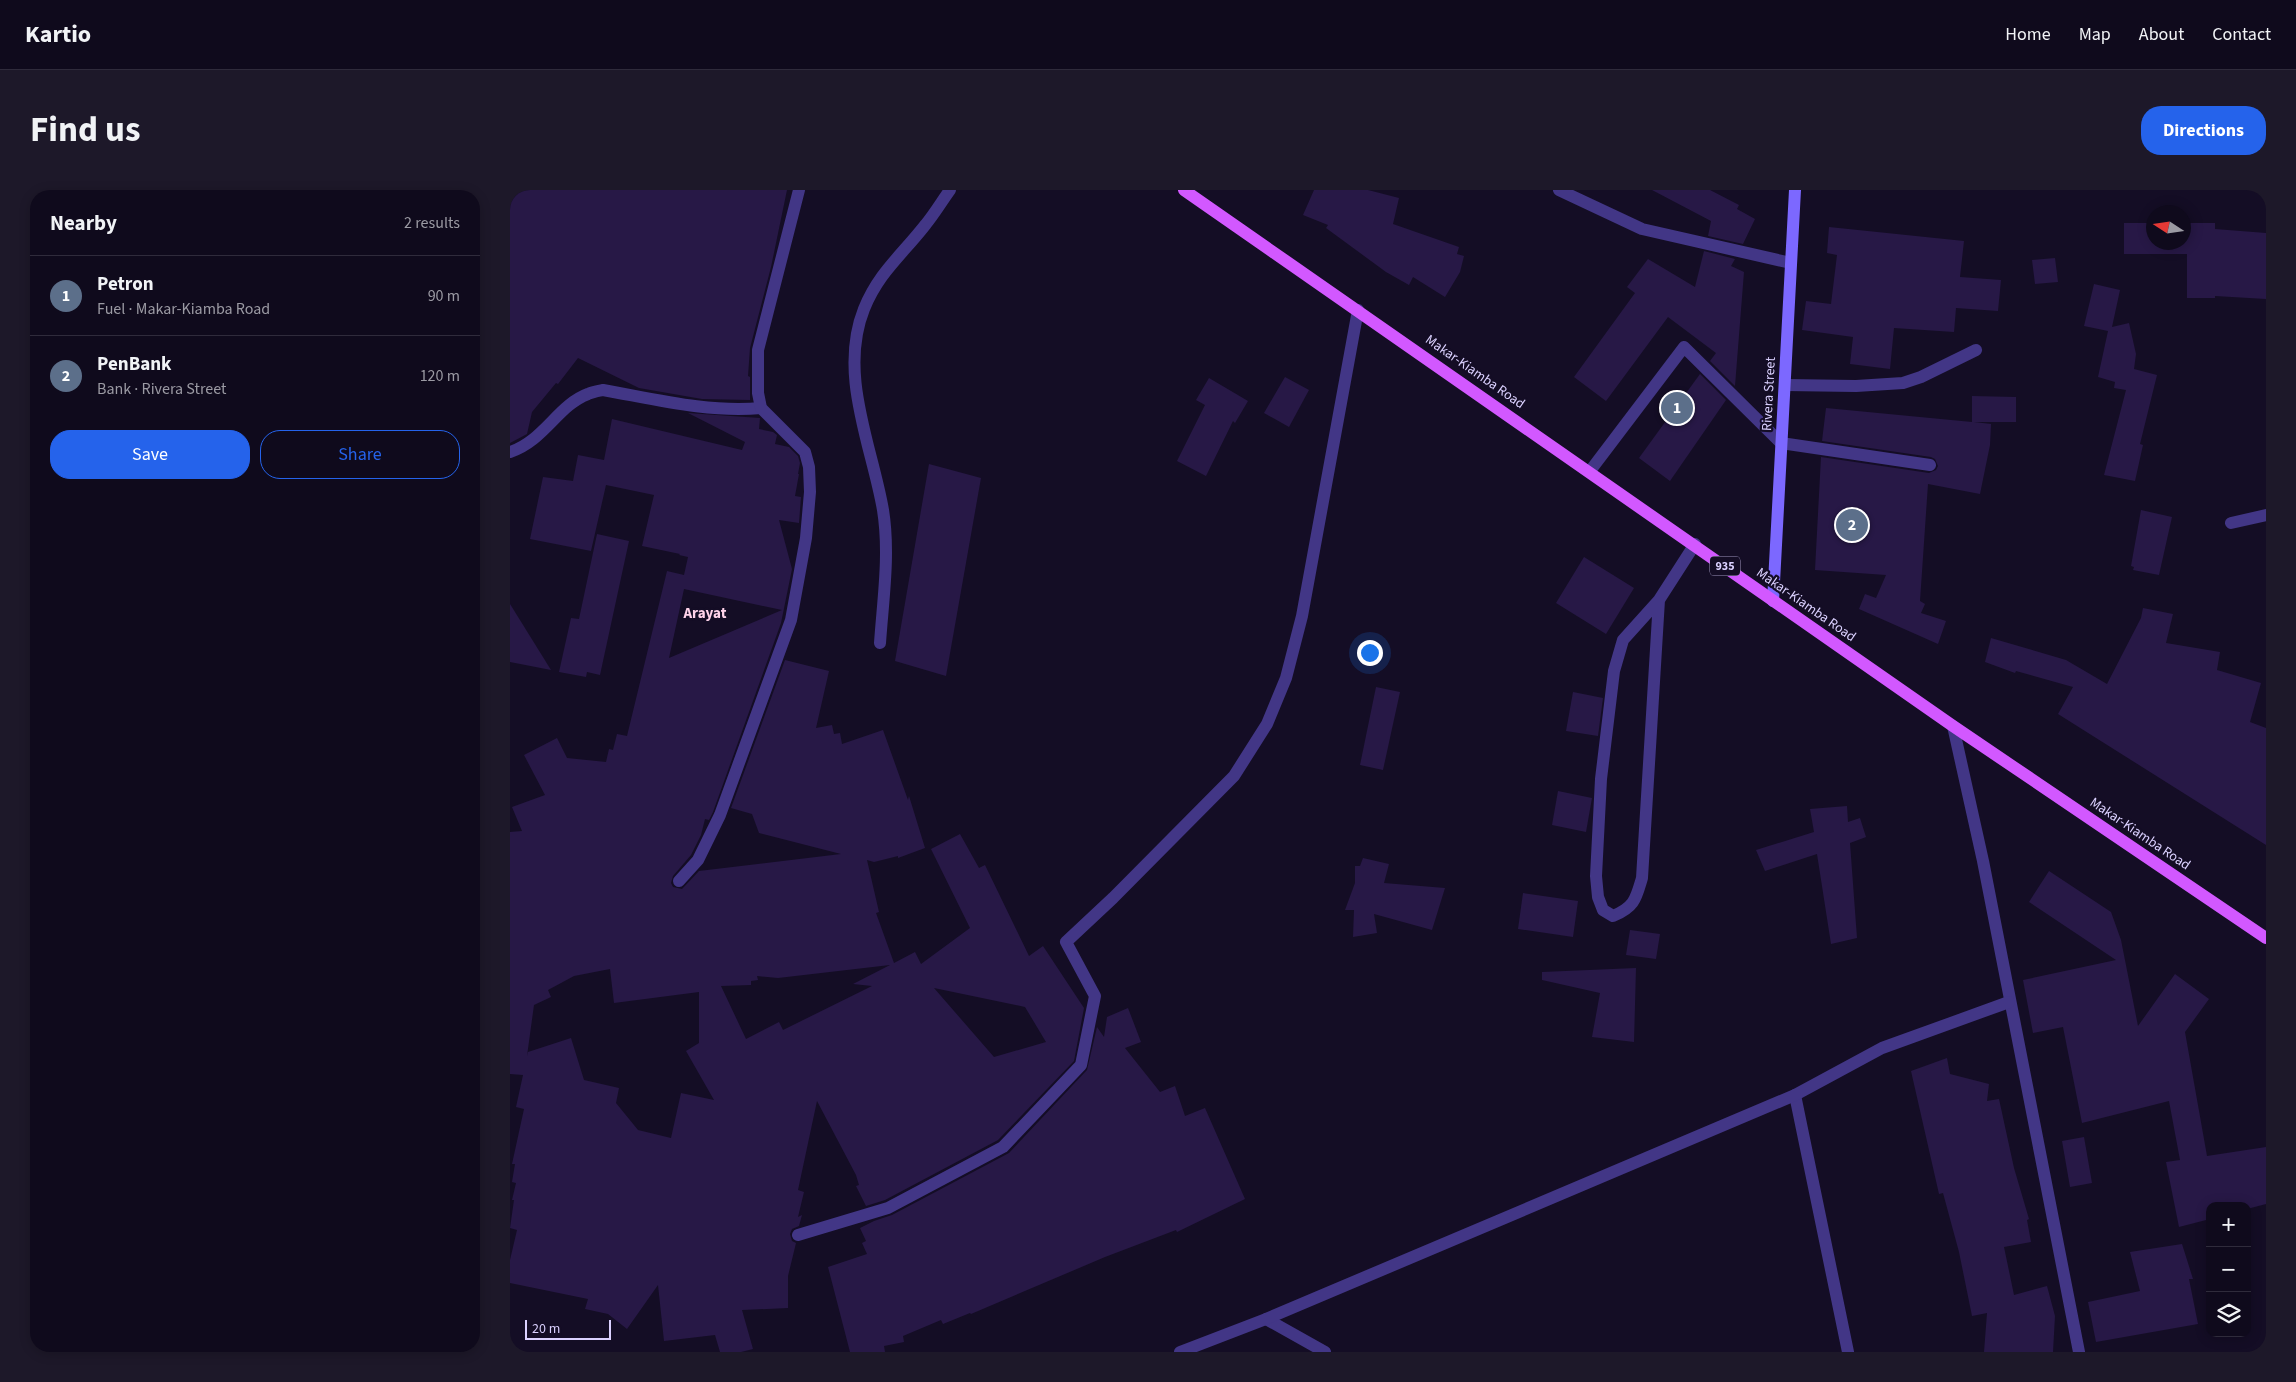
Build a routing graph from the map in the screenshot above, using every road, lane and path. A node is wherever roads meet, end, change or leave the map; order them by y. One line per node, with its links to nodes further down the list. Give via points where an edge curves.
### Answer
1 (798, 190): 10 (street, via 758,350)
2 (950, 190): 20 (street, via 926,224 881,275 864,310 857,335 854,363 857,395 884,521 887,559)
3 (1185, 190): 7 (main road, Makar-Kiamba Road / 935)
4 (1558, 190): 6 (street, via 1642,229)
5 (1794, 190): 6 (street, Rivera Street)
6 (1790, 263): 9 (street, Rivera Street)
7 (1358, 310): 14 (main road, Makar-Kiamba Road / 935); 26 (street, via 1302,616 1286,678 1267,724 1234,776 1066,942 1095,996 1081,1065 1004,1147 888,1208)
8 (1976, 350): 9 (street, via 1903,383)
9 (1785, 386): 11 (street, Rivera Street)
10 (761, 408): 12 (street, via 714,408 603,390 576,401 532,442); 22 (street, via 805,452 810,492 806,538 791,620 720,815 698,860)
11 (1781, 443): 13 (street); 14 (street, via 1684,347); 19 (street, Rivera Street)
12 (510, 452)
13 (1930, 465)
14 (1590, 471): 17 (main road, Makar-Kiamba Road / 935)
15 (2266, 515): 16 (street)
16 (2230, 523)
17 (1695, 544): 18 (street); 19 (main road, Makar-Kiamba Road / 935)
18 (1659, 600): 18 (street, via 1623,640 1614,671 1600,779 1596,876 1602,910 1613,916 1634,903 1642,878)
19 (1773, 600): 21 (main road, Makar-Kiamba Road / 935)
20 (880, 643)
21 (1954, 726): 23 (main road, Makar-Kiamba Road / 935); 24 (street)
22 (679, 881)
23 (2266, 938)
24 (2009, 1002): 25 (street, via 1882,1048); 31 (street)
25 (1795, 1095): 27 (street); 30 (street)
26 (798, 1235)
27 (1266, 1319): 28 (street); 29 (street)
28 (1180, 1352)
29 (1325, 1352)
30 (1848, 1352)
31 (2079, 1352)

